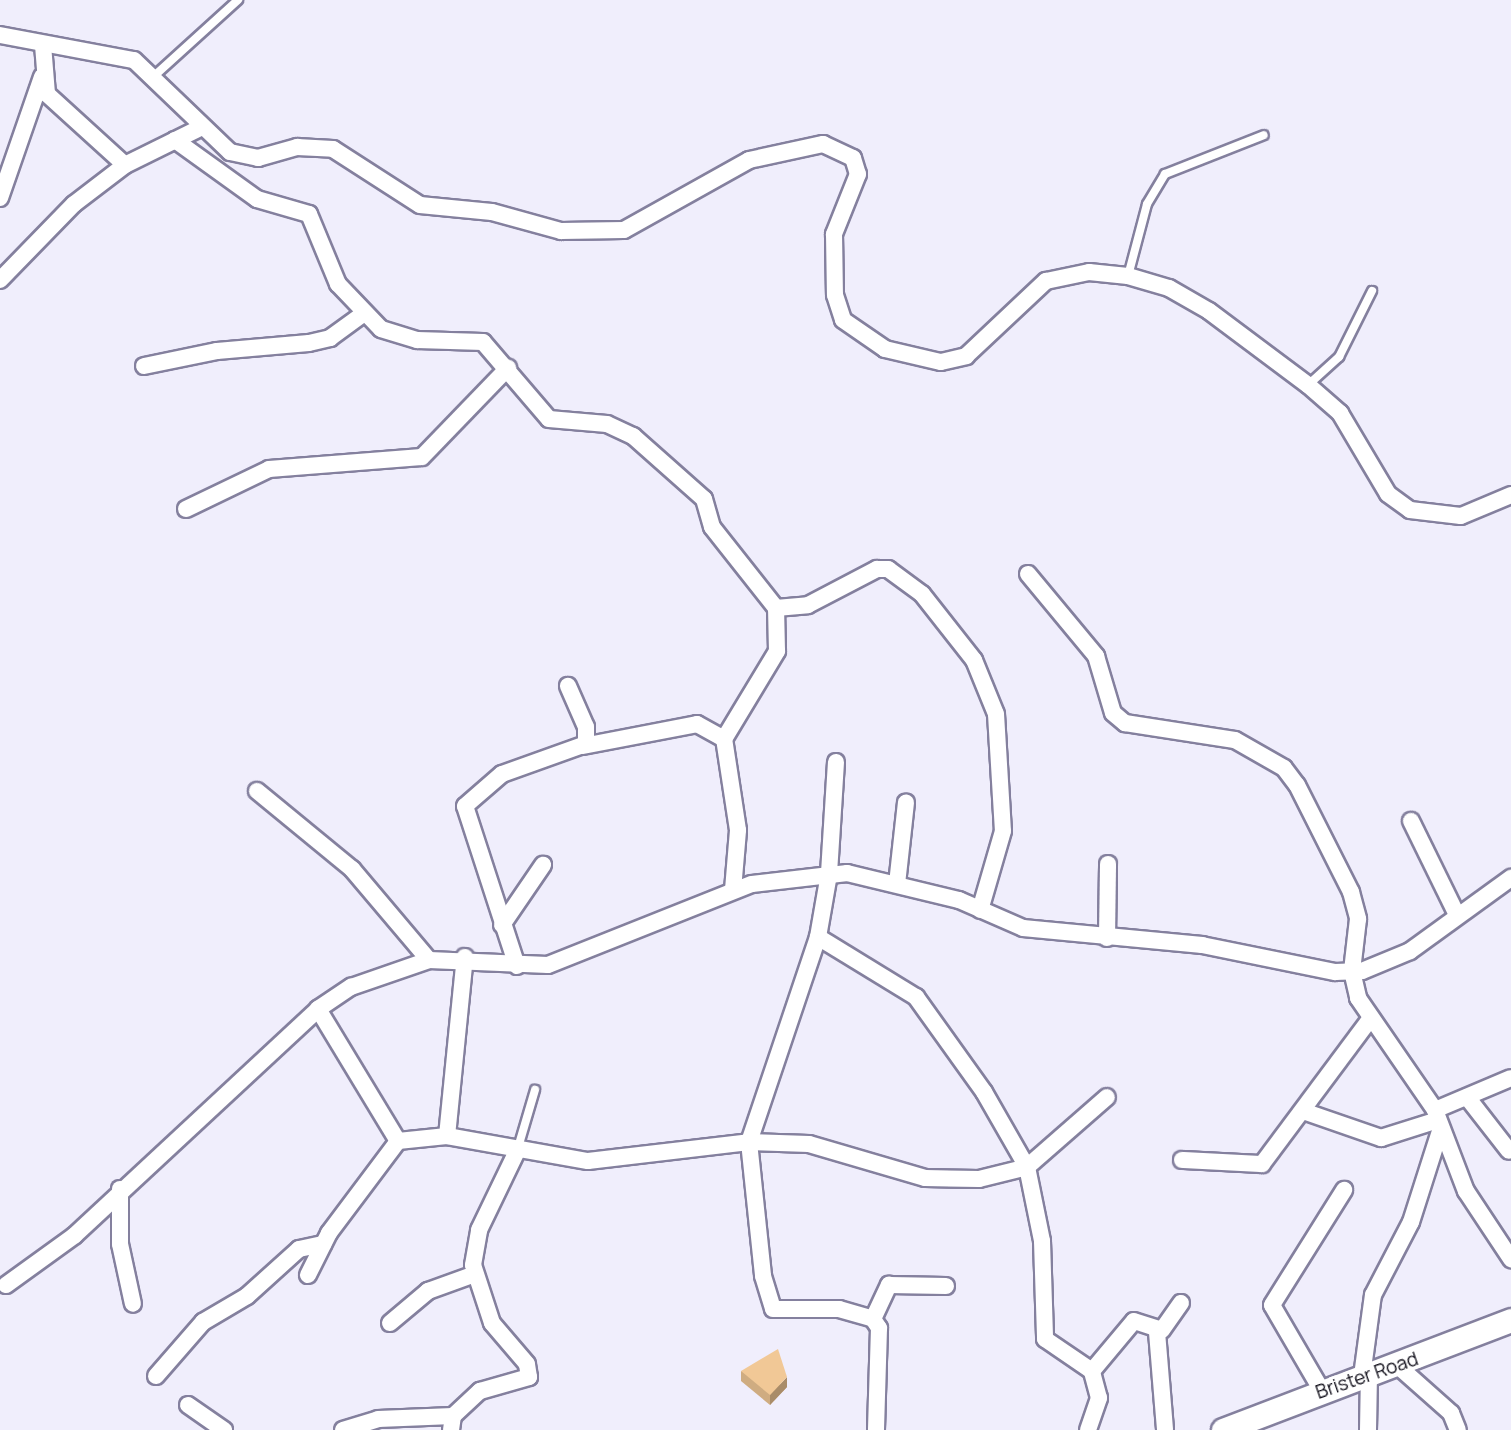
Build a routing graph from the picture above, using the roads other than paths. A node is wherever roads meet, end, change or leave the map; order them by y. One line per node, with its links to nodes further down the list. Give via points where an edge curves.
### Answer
1 (238, 0): 5 (lane)
2 (0, 35): 3 (street)
3 (43, 46): 4 (street); 5 (street, via 114,52)
4 (42, 77): 9 (street, via 57,108); 10 (street)
5 (153, 77): 6 (street)
6 (200, 128): 8 (street); 11 (street, via 230,152 258,158 297,146 333,149 419,205 492,212 561,231 624,230 749,160 788,147 839,150 853,158 858,174 831,255 843,320 884,349 916,359 941,362 983,347 1046,281 1089,272)
7 (1264, 135): 11 (lane, via 1165,174 1147,204)
8 (175, 140): 9 (street); 14 (street, via 257,199 309,214 325,261)
9 (125, 164): 12 (street, via 65,212)
10 (0, 198)
11 (1128, 275): 17 (street, via 1209,311)
12 (0, 281)
13 (1372, 291): 17 (lane, via 1339,357)
14 (363, 314): 15 (street, via 330,338 309,343 217,351); 16 (street, via 395,335 482,342)
15 (144, 366)
16 (508, 368): 19 (street, via 422,457 269,468); 21 (street, via 549,419 620,427 697,492 712,527)
17 (1308, 385): 18 (street, via 1340,413 1388,494 1410,510 1461,516)
18 (1511, 495)
19 (186, 509)
20 (1028, 574): 43 (street, via 1097,656 1113,713 1125,723 1219,735 1284,768 1351,892 1358,919)
21 (776, 608): 23 (street, via 777,651); 35 (street, via 808,605 867,573 888,569 938,611 974,660 996,714 1003,831)
22 (568, 686): 24 (street, via 589,737)
23 (724, 739): 24 (street, via 697,724); 34 (street, via 738,830)
24 (583, 746): 37 (street, via 502,774 465,806)
25 (836, 762): 31 (street)
26 (257, 791): 41 (street, via 352,869)
27 (906, 802): 33 (street)
28 (1411, 821): 36 (street)
29 (1108, 864): 39 (street)
30 (543, 865): 37 (street)
31 (829, 874): 33 (street); 34 (street); 38 (street)
32 (1511, 878): 36 (street)
33 (897, 884): 35 (street)
34 (733, 890): 42 (street, via 548,965)
35 (980, 910): 39 (street, via 1023,928)
36 (1456, 913): 43 (street, via 1410,951)
37 (502, 925): 42 (street)
38 (818, 937): 54 (street); 58 (street, via 889,976 925,1007)
39 (1107, 938): 43 (street, via 1202,945)
40 (465, 957): 41 (street); 42 (street); 52 (street)
41 (429, 960): 44 (street, via 351,987)
42 (517, 966)
43 (1352, 971): 45 (street)
44 (318, 1009): 53 (street); 59 (street, via 205,1119)
45 (1370, 1019): 50 (street); 51 (street)
46 (1511, 1078): 49 (street)
47 (535, 1090): 56 (lane)
48 (1107, 1097): 58 (street)
49 (1467, 1097): 51 (street); 55 (street)
50 (1303, 1111): 51 (street, via 1381,1138); 57 (street, via 1262,1164)
51 (1438, 1119): 62 (street, via 1466,1191); 76 (street, via 1412,1222 1370,1304)
52 (447, 1136): 53 (street); 56 (street)
53 (398, 1141): 61 (street)
54 (749, 1142): 56 (street, via 588,1161); 58 (street, via 830,1148 949,1181); 69 (street, via 763,1276 774,1309 839,1309)
55 (1509, 1151)
56 (516, 1153): 63 (street, via 479,1230)
57 (1182, 1160)
58 (1027, 1167): 74 (street, via 1042,1241 1042,1334)
59 (120, 1189): 65 (street, via 75,1235); 68 (street, via 120,1244)
60 (1344, 1191): 77 (street, via 1272,1305)
61 (323, 1244): 64 (street); 75 (street, via 299,1249 247,1296 203,1322)
62 (1511, 1259)
63 (475, 1274): 71 (street, via 428,1291); 79 (street, via 492,1324 530,1370 520,1382 487,1386)
64 (308, 1275)
65 (6, 1285)
66 (946, 1286): 69 (street, via 889,1285)
67 (1181, 1303): 72 (street)
68 (133, 1304)
69 (873, 1319): 82 (street, via 879,1328)
70 (1511, 1320): 73 (street, Brister Road)
71 (390, 1324)
72 (1157, 1332): 74 (street, via 1134,1321); 84 (street)
73 (1398, 1366): 76 (street, Brister Road); 87 (street, via 1451,1413)
74 (1092, 1371): 83 (street, via 1099,1398)
75 (156, 1376)
76 (1366, 1376): 77 (street, Brister Road); 86 (street)
77 (1322, 1391): 85 (street, Brister Road)
78 (188, 1405): 80 (street)
79 (452, 1423): 81 (street, via 378,1419)
80 (224, 1430)
81 (344, 1430)
82 (876, 1430)
83 (1088, 1430)
84 (1165, 1430)
85 (1223, 1430)
86 (1368, 1430)
87 (1458, 1430)

